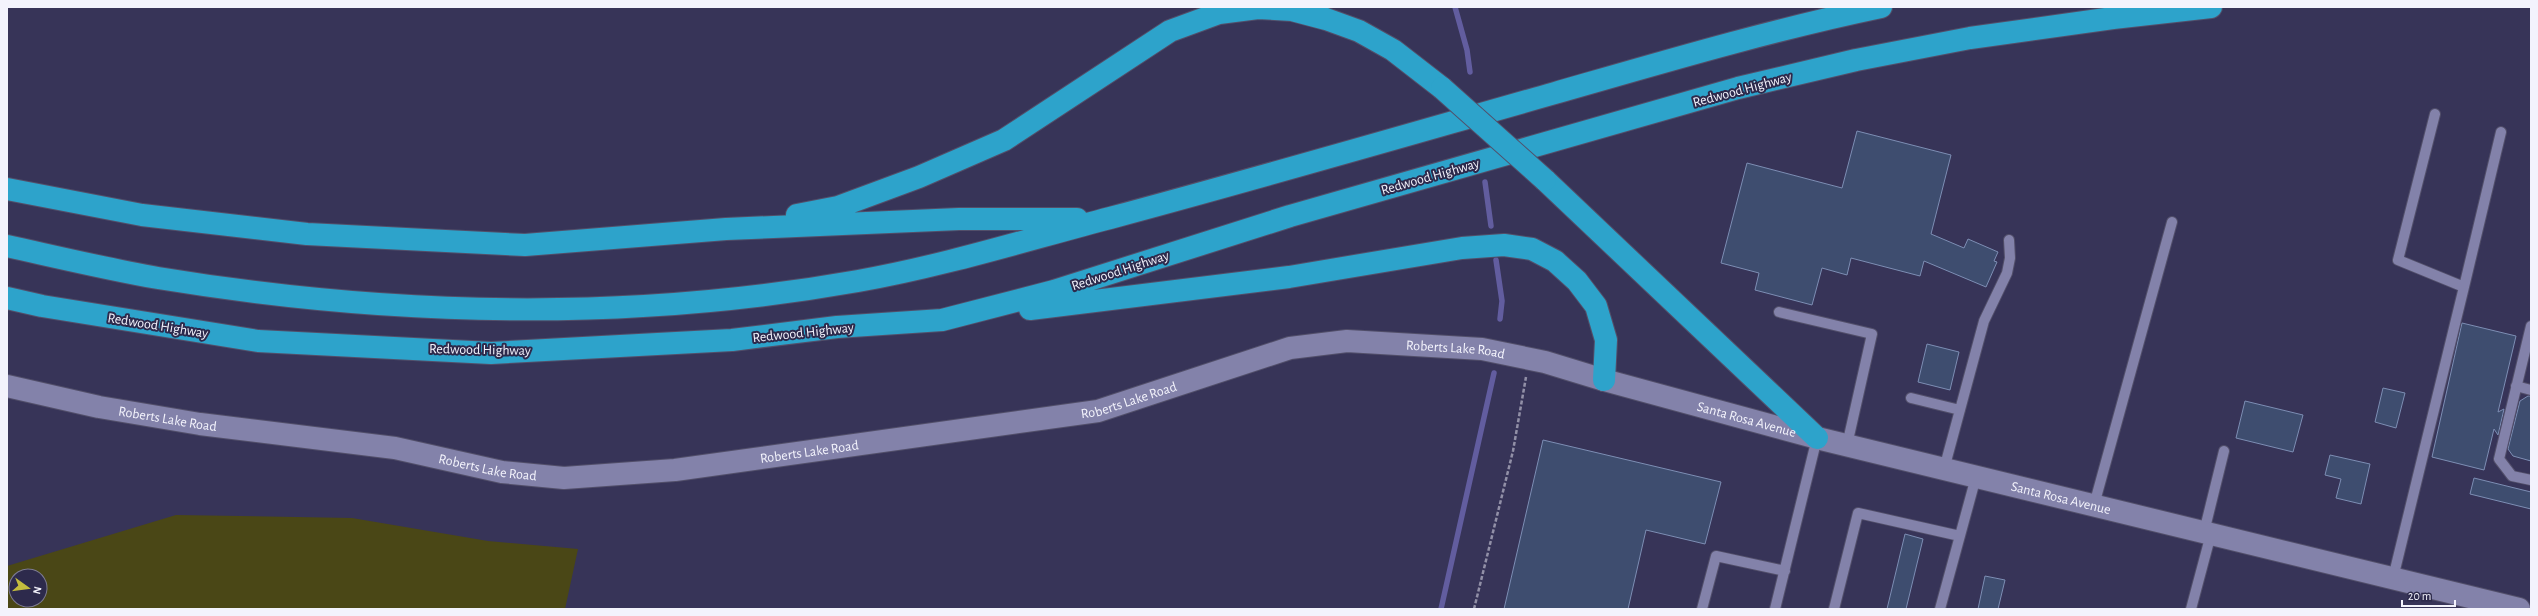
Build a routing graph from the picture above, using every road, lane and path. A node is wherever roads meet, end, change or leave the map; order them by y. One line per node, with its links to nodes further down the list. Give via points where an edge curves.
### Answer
1 (1881, 7): 6 (highway, via 1718,46)
2 (2211, 7): 14 (highway, Redwood Highway, via 1970,38 1856,60 1738,88 1290,216 1054,291)
3 (2435, 114): 11 (lane, via 2398,260)
4 (2501, 132): 11 (lane)
5 (7, 190): 8 (highway, via 142,215 307,234 525,245)
6 (1106, 219): 8 (highway, via 959,219); 10 (highway, via 939,264 857,281 708,302 554,311 398,304 248,290 158,278)
7 (2172, 222): 29 (lane)
8 (726, 229): 23 (highway, bridge, via 838,207 919,177 996,143 1113,71 1143,47 1170,31 1219,13 1258,8 1292,10 1358,31 1393,50 1442,88 1544,180)
9 (2009, 240): 22 (lane, via 2010,258 2007,273 1984,321)
10 (7, 246)
11 (2464, 286): 33 (lane)
12 (7, 298): 14 (highway, Redwood Highway, via 258,341 492,352 732,340 836,327)
13 (1779, 312): 24 (lane, via 1872,334)
14 (942, 320): 17 (highway, via 1310,274 1462,248 1504,245 1532,250 1555,261 1577,281 1596,306 1606,340)
15 (2531, 326): 19 (lane)
16 (1537, 360): 17 (street, Roberts Lake Road); 18 (street, Roberts Lake Road, via 1482,349 1347,341 1290,348 1098,411 675,470 564,478 502,472 395,448 200,424 100,407); 34 (path)
17 (1604, 380): 23 (street, Santa Rosa Avenue)
18 (7, 386)
19 (2516, 386): 20 (lane); 28 (lane, via 2499,458 2512,476)
20 (2531, 390)
21 (1911, 398): 22 (lane)
22 (1960, 410): 26 (lane)
23 (1817, 438): 24 (street, Santa Rosa Avenue); 32 (lane)
24 (1847, 445): 26 (street, Santa Rosa Avenue)
25 (2224, 451): 30 (lane)
26 (1944, 469): 27 (street, Santa Rosa Avenue)
27 (1976, 477): 29 (street, Santa Rosa Avenue); 31 (lane)
28 (2531, 480)
29 (2094, 506): 30 (street, Santa Rosa Avenue)
30 (2207, 533): 33 (street, Santa Rosa Avenue); 39 (lane)
31 (1960, 536): 37 (lane, via 1858,513); 38 (lane)
32 (1784, 571): 35 (lane, via 1716,556); 36 (lane)
33 (2393, 578): 40 (street, Santa Rosa Avenue)
34 (1474, 609)
35 (1702, 609)
36 (1775, 609)
37 (1834, 609)
38 (1940, 609)
39 (2191, 609)
40 (2519, 609)

